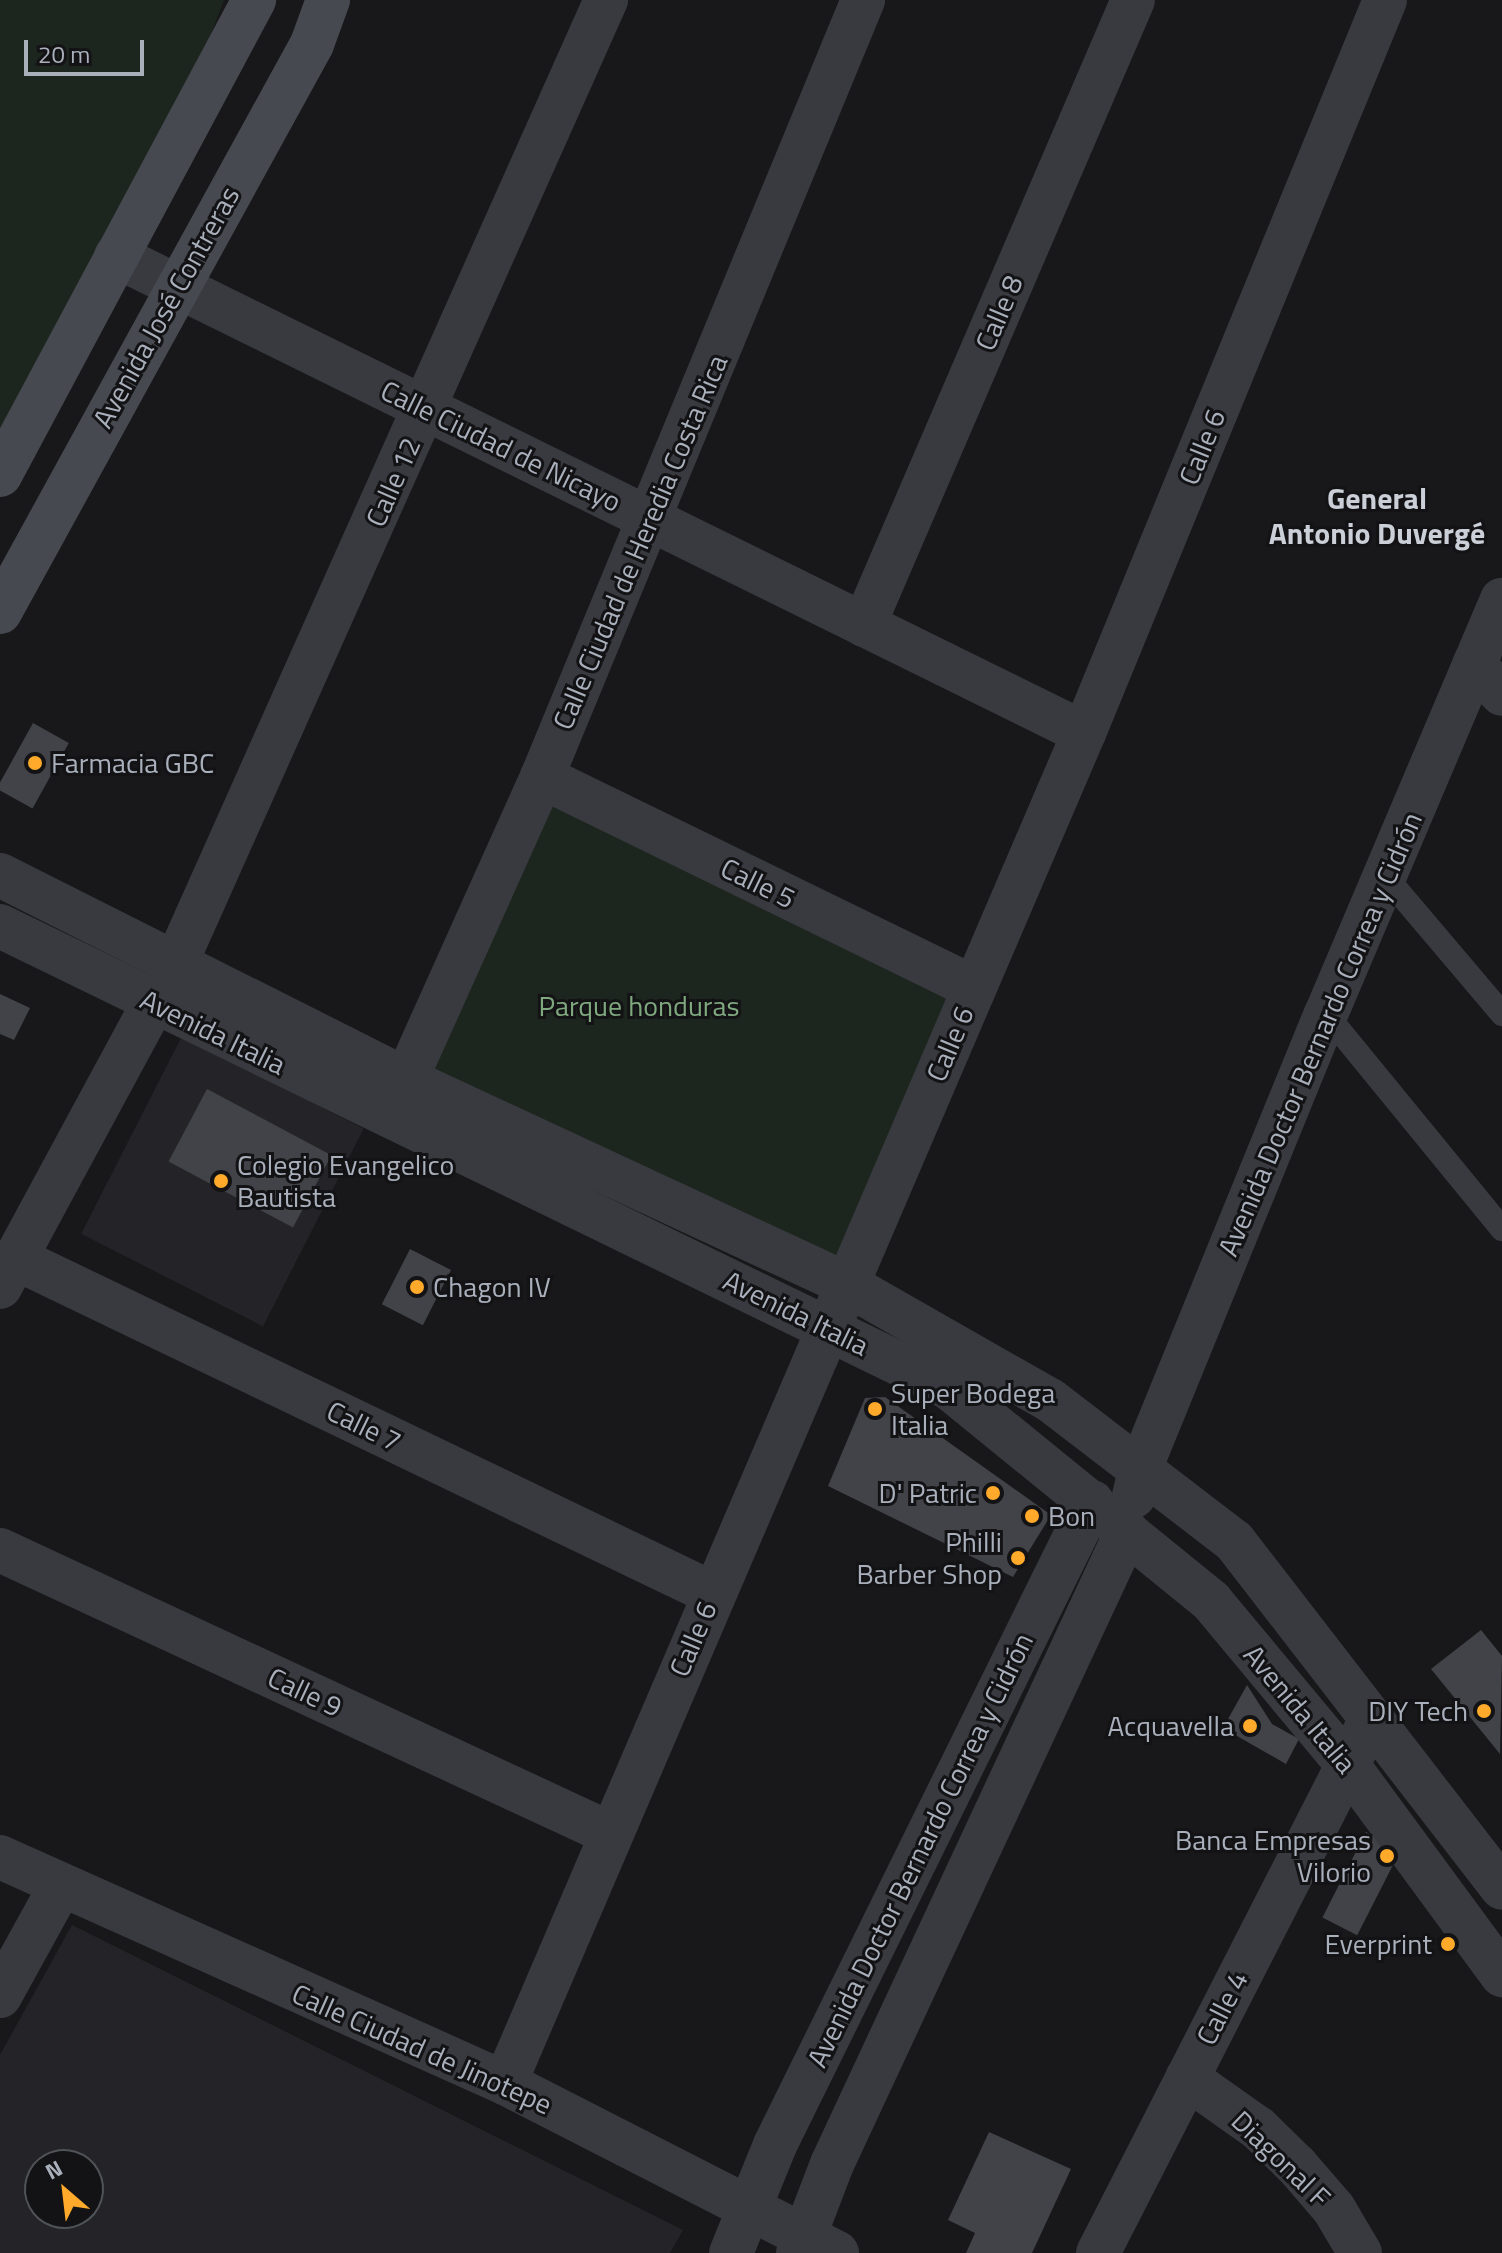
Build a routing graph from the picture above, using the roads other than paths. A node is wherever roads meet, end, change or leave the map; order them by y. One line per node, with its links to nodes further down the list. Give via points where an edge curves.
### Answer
1 (254, 0): 7 (main road)
2 (328, 0): 8 (main road, Avenida José Contreras, via 312,44)
3 (606, 0): 9 (street, Calle 12)
4 (863, 0): 11 (street, Calle Ciudad de Heredia Costa Rica)
5 (1133, 0): 14 (street, Calle 8)
6 (1385, 0): 16 (street, Calle 6)
7 (116, 256): 8 (street, Calle Ciudad de Nicayo); 10 (main road)
8 (176, 285): 9 (street, Calle Ciudad de Nicayo); 13 (main road, Avenida José Contreras)
9 (427, 409): 11 (street, Calle Ciudad de Nicayo); 21 (street, Calle 12)
10 (0, 475)
11 (651, 520): 14 (street, Calle Ciudad de Nicayo); 17 (street, Calle Ciudad de Heredia Costa Rica)
12 (1502, 600): 15 (street, Avenida Doctor Bernardo Correa y Cidrón)
13 (0, 612)
14 (864, 625): 16 (street, Calle Ciudad de Nicayo)
15 (1488, 680): 19 (street, Avenida Doctor Bernardo Correa y Cidrón)
16 (1084, 733): 22 (street, Calle 6)
17 (542, 777): 22 (street, Calle 5); 26 (street, Calle Ciudad de Heredia Costa Rica)
18 (0, 875): 21 (street, Avenida Italia)
19 (1386, 877): 24 (street, Avenida Doctor Bernardo Correa y Cidrón); 25 (lane)
20 (0, 926): 23 (street, Avenida Italia)
21 (176, 963): 26 (street, Avenida Italia)
22 (974, 988): 30 (street, Calle 6)
23 (154, 1002): 27 (street, Avenida Italia); 29 (street)
24 (1326, 1014): 28 (lane); 32 (street, Avenida Doctor Bernardo Correa y Cidrón)
25 (1502, 1014)
26 (405, 1079): 27 (street, Calle Ciudad de Heredia Costa Rica); 30 (street, Avenida Italia)
27 (388, 1119): 31 (street, Avenida Italia)
28 (1502, 1229)
29 (8, 1273): 36 (street, Calle 7)
30 (848, 1285): 31 (street, Calle 6); 32 (street, Avenida Italia, via 1050,1400)
31 (828, 1328): 33 (street, Avenida Italia, via 949,1388); 36 (street, Calle 6)
32 (1140, 1469): 33 (street, Avenida Doctor Bernardo Correa y Cidrón); 34 (street, Avenida Doctor Bernardo Correa y Cidrón); 37 (street, Avenida Italia, via 1234,1541)
33 (1092, 1502): 34 (street, Avenida Italia); 47 (street, Avenida Doctor Bernardo Correa y Cidrón, via 782,2131)
34 (1127, 1531): 38 (street, Avenida Italia, via 1211,1601); 48 (street, Avenida Doctor Bernardo Correa y Cidrón, via 832,2164)
35 (0, 1550): 39 (street, Calle 9)
36 (712, 1593): 39 (street, Calle 6)
37 (1371, 1719): 38 (street, Calle 4); 42 (street, Avenida Italia)
38 (1347, 1764): 43 (street, Avenida Italia); 45 (street, Calle 4)
39 (609, 1833): 46 (street, Calle 6)
40 (0, 1857): 41 (street, Calle Ciudad de Jinotepe)
41 (60, 1887): 44 (street); 46 (street, Calle Ciudad de Jinotepe)
42 (1502, 1888)
43 (1502, 1975)
44 (0, 1996)
45 (1187, 2078): 50 (street, Calle 4); 51 (street, Diagonal F, via 1258,2128 1297,2166 1334,2209)
46 (505, 2083): 47 (street, Calle Ciudad de Jinotepe)
47 (753, 2208): 48 (street, Calle Ciudad de Jinotepe); 49 (street, Avenida Doctor Bernardo Correa y Cidrón)
48 (814, 2247)
49 (731, 2253)
50 (1098, 2253)
51 (1360, 2253)

